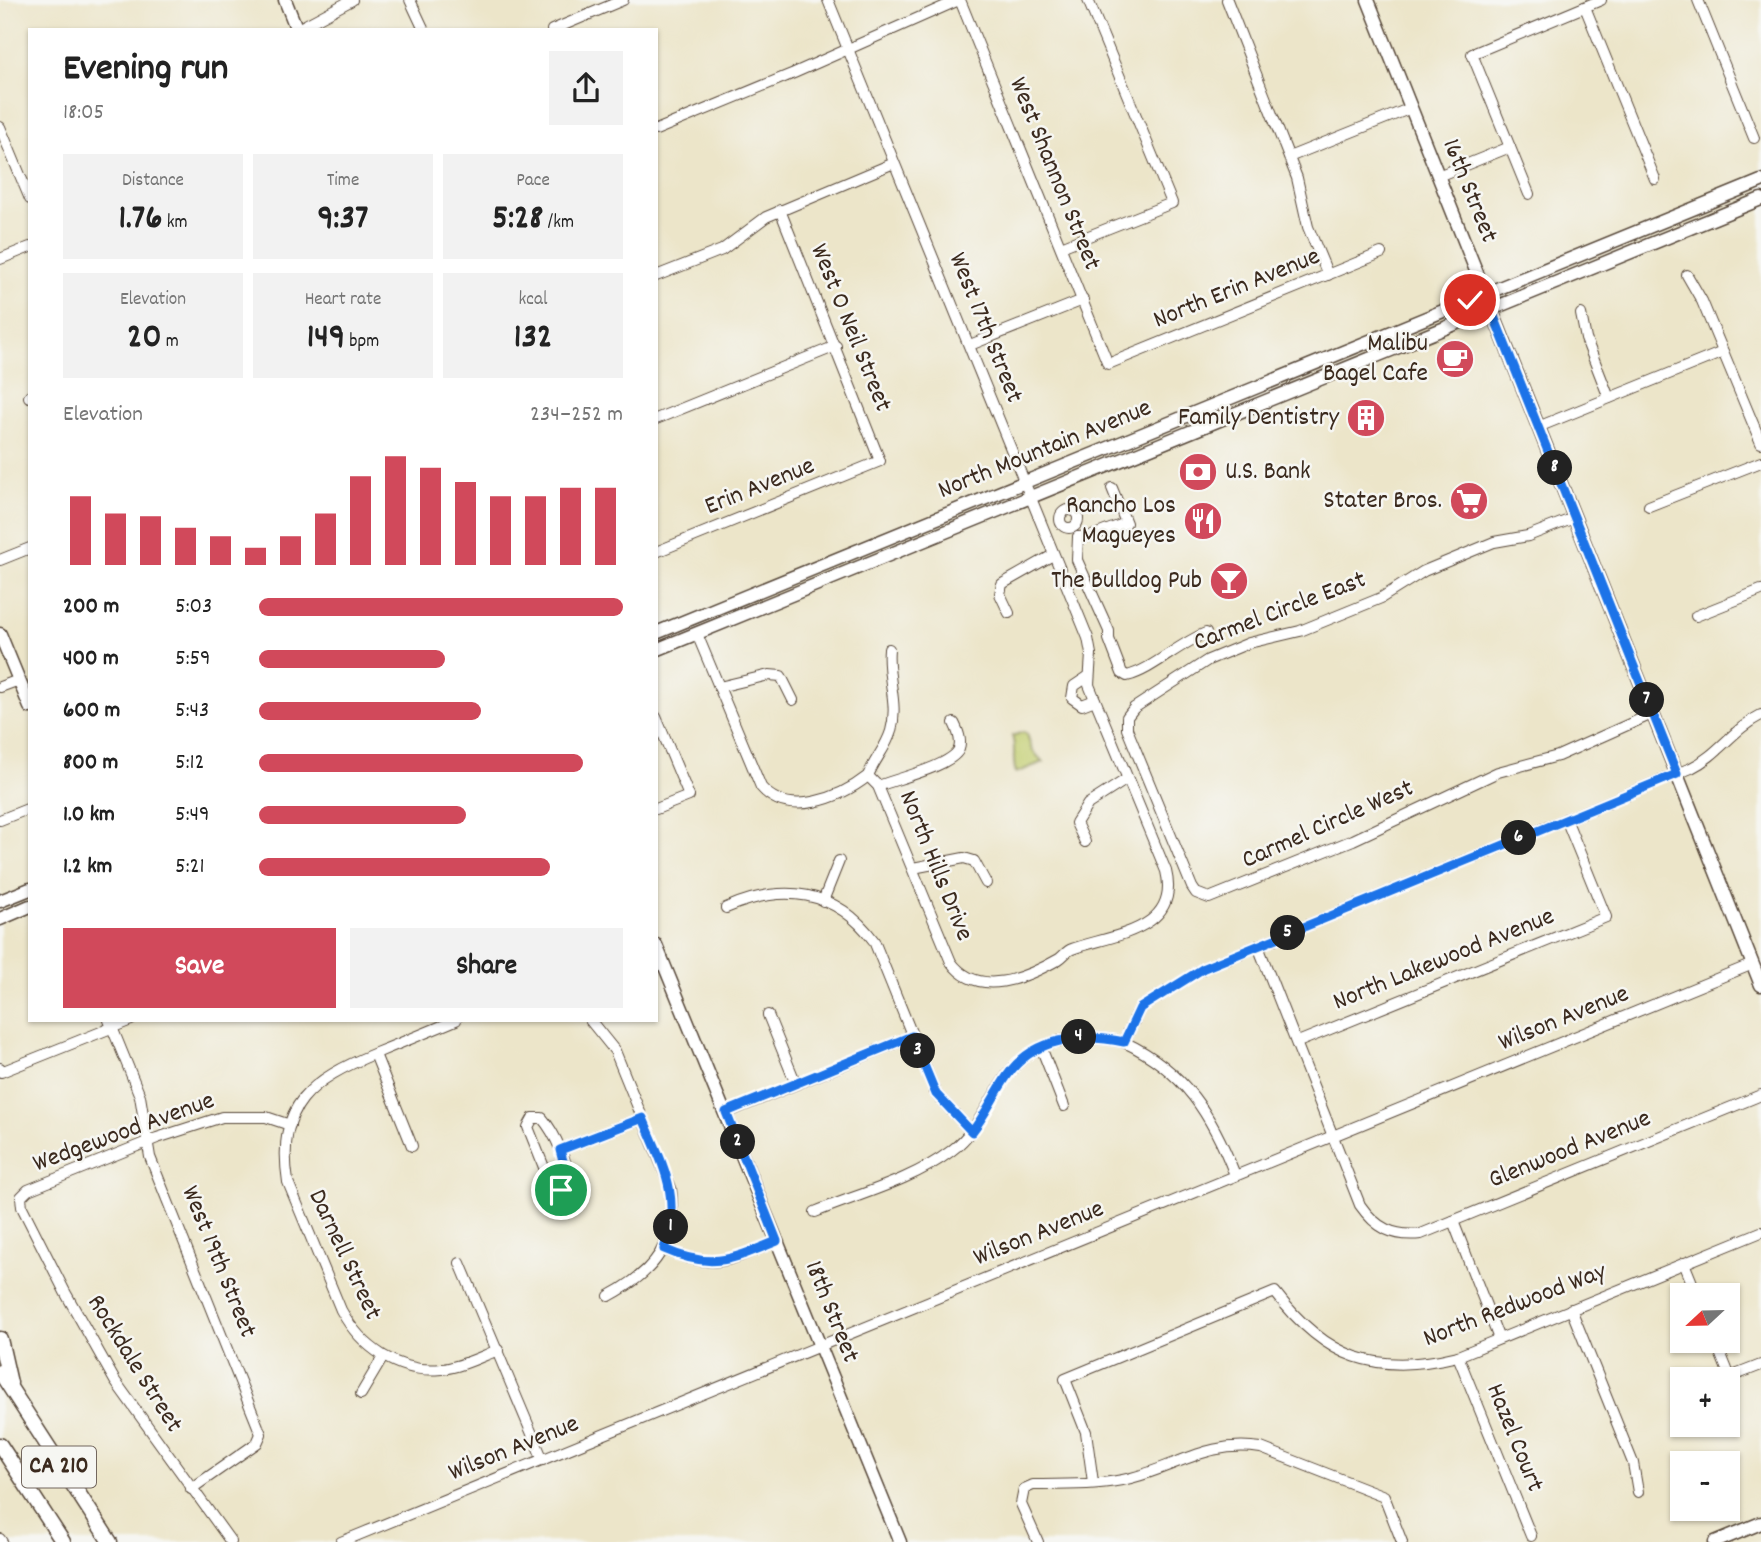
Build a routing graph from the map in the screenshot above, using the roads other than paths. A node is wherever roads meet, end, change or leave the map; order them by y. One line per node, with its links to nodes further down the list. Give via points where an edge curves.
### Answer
1 (285, 0): 13 (main road)
2 (352, 0): 14 (street)
3 (410, 0): 15 (street)
4 (624, 0): 16 (street)
5 (828, 0): 17 (street, West 17th Street)
6 (959, 0): 17 (street); 32 (street, West Shannon Street)
7 (1088, 0): 32 (street, via 1172,203)
8 (1227, 0): 23 (street)
9 (1368, 0): 18 (main road, 16th Street)
10 (1601, 0): 12 (street)
11 (1698, 0): 21 (street)
12 (1585, 7): 22 (street, via 1472,54); 26 (street)
13 (296, 28)
14 (301, 28)
15 (423, 28)
16 (557, 28)
17 (848, 48): 19 (street); 24 (street, West 17th Street)
18 (1411, 108): 23 (street); 25 (main road, 16th Street)
19 (658, 129)
20 (1, 131): 28 (street)
21 (1754, 138)
22 (1510, 147): 25 (street); 29 (street)
23 (1289, 157): 37 (street, via 1308,227)
24 (894, 163): 31 (street); 43 (street, West 17th Street)
25 (1438, 176): 39 (main road, 16th Street)
26 (1655, 179)
27 (1761, 181): 39 (main road, North Mountain Avenue)
28 (28, 194)
29 (1529, 194)
30 (1761, 199): 41 (main road, North Mountain Avenue)
31 (780, 211): 36 (street, via 722,250); 44 (street, West O Neil Street)
32 (1061, 247): 40 (street, West Shannon Street)
33 (28, 248): 35 (street)
34 (1381, 253): 37 (street, North Erin Avenue)
35 (0, 259)
36 (658, 275)
37 (1328, 275): 46 (street, North Erin Avenue)
38 (1687, 275): 45 (street)
39 (1485, 294): 41 (main road, 16th Street); 47 (main road, North Mountain Avenue)
40 (1083, 300): 43 (street); 46 (street, West Shannon Street)
41 (1491, 308): 49 (main road, North Mountain Avenue); 51 (main road, 16th Street)
42 (1581, 314): 48 (street)
43 (970, 345): 55 (street, West 17th Street)
44 (836, 346): 50 (street); 53 (street, West O Neil Street)
45 (1723, 352): 48 (street); 52 (street)
46 (1108, 364)
47 (1243, 395): 49 (main road); 55 (main road, North Mountain Avenue)
48 (1609, 398): 51 (street)
49 (1248, 409): 57 (main road, North Mountain Avenue)
50 (658, 418)
51 (1538, 427): 59 (main road, 16th Street)
52 (1761, 443)
53 (880, 461): 65 (street, Erin Avenue)
54 (1761, 462): 58 (street)
55 (1025, 482): 57 (street, West 17th Street); 71 (main road, North Mountain Avenue)
56 (1112, 488): 63 (street, via 1126,523)
57 (1030, 496): 61 (street, West 17th Street); 74 (main road, North Mountain Avenue)
58 (1649, 506)
59 (1574, 518): 84 (main road, 16th Street); 86 (street, Carmel Circle East, via 1528,536 1494,542 1424,571 1381,598 1300,631 1249,643 1208,660)
60 (1060, 520): 61 (street); 62 (street, via 1066,528); 62 (street, via 1065,511 1075,512 1078,522)
61 (1041, 526): 66 (street, West 17th Street)
62 (1073, 527): 63 (street)
63 (1078, 537): 72 (street, via 1077,560 1122,673 1137,673)
64 (28, 549): 67 (street)
65 (658, 551)
66 (1053, 555): 69 (street, via 1002,584 1000,594); 77 (street, West 17th Street, via 1088,638)
67 (0, 559)
68 (1761, 590): 70 (street)
69 (1009, 613)
70 (1696, 616)
71 (658, 633)
72 (1206, 633)
73 (0, 634): 78 (main road)
74 (696, 634): 75 (main road, North Mountain Avenue); 80 (street, North Hills Drive)
75 (658, 649)
76 (889, 649): 91 (street, via 893,718 884,748)
77 (1089, 676): 82 (street, West 17th Street); 82 (street, West 17th Street, via 1074,686 1072,698 1082,705)
78 (19, 680): 79 (street); 83 (main road)
79 (0, 687)
80 (719, 687): 81 (street, via 781,676); 91 (street, North Hills Drive, via 761,788 773,798 785,804 810,803)
81 (793, 700)
82 (1095, 700): 89 (street, West 17th Street)
83 (28, 702)
84 (1652, 714): 86 (street, Carmel Circle West, via 1558,756 1498,772 1353,840 1209,898 1192,887 1137,754); 90 (main road, 16th Street)
85 (1761, 715): 90 (street, via 1734,733 1714,755)
86 (1127, 717)
87 (658, 722): 94 (street, via 689,796)
88 (954, 723): 93 (street, via 960,735 959,749 950,761)
89 (1107, 732): 92 (street, North Hills Drive)
90 (1677, 774): 96 (street); 110 (main road, 16th Street)
91 (868, 776): 93 (street, North Hills Drive)
92 (1127, 779): 98 (street, via 1082,811 1076,823); 100 (street, North Hills Drive, via 1166,871 1168,888 1162,911 1153,920 1108,940 1073,949 1007,981 978,982 951,962)
93 (878, 786): 100 (street, North Hills Drive)
94 (658, 808)
95 (28, 809): 97 (street)
96 (1566, 819): 108 (street); 118 (street, North Lakewood Avenue, via 1606,917)
97 (0, 820)
98 (1085, 842)
99 (839, 861): 104 (street)
100 (913, 868): 101 (street, via 964,858 974,861)
101 (986, 883)
102 (28, 890): 103 (main road)
103 (0, 901)
104 (823, 901): 106 (street, via 783,891 750,897); 116 (street, via 860,922 874,941)
105 (28, 907): 107 (main road)
106 (726, 908)
107 (0, 919)
108 (1258, 946): 117 (street, via 1204,968 1154,997 1134,1016); 118 (street)
109 (658, 950): 125 (main road, 18th Street)
110 (1753, 964): 111 (main road, 16th Street); 129 (street, Wilson Avenue)
111 (1761, 985)
112 (768, 1015): 122 (street)
113 (451, 1022): 120 (street)
114 (592, 1022): 126 (street, via 615,1051)
115 (111, 1024): 121 (street); 130 (street, West 19th Street, via 140,1096)
116 (912, 1036): 122 (street); 128 (street, via 936,1094)
117 (1124, 1042): 119 (street, via 1082,1036); 133 (street, via 1165,1065 1186,1085 1212,1122)
118 (1298, 1042): 129 (street)
119 (1041, 1047): 124 (street); 128 (street, via 1008,1074)
120 (375, 1054): 127 (street, via 314,1084); 131 (street)
121 (1, 1070)
122 (796, 1084): 125 (street)
123 (1761, 1095): 136 (street, Glenwood Avenue)
124 (1064, 1106)
125 (726, 1112): 138 (main road, 18th Street)
126 (643, 1118): 132 (street); 139 (street, via 671,1188 673,1209)
127 (290, 1125): 130 (street, Wedgewood Avenue, via 266,1117 231,1115); 151 (street, Darnell Street, via 285,1163 288,1182 351,1330)
128 (972, 1132): 135 (street, via 935,1163)
129 (1334, 1136): 133 (street, Wilson Avenue); 136 (street, Glenwood Avenue, via 1360,1205 1377,1226 1394,1234 1421,1234)
130 (147, 1142): 134 (street, Wedgewood Avenue, via 28,1190); 160 (street, West 19th Street, via 261,1434 257,1443)
131 (412, 1146)
132 (560, 1150): 132 (street, via 569,1178 561,1190 551,1185 528,1126 530,1120 542,1118)
133 (1235, 1175): 147 (street, Wilson Avenue)
134 (21, 1197): 160 (street, Rockdale Street, via 59,1280 116,1381)
135 (815, 1212)
136 (1453, 1221): 146 (street)
137 (1761, 1232): 141 (street, North Redwood Way)
138 (777, 1241): 139 (street, via 710,1263); 147 (main road, 18th Street)
139 (664, 1249): 143 (street, via 634,1282)
140 (460, 1263): 148 (street)
141 (1684, 1263): 142 (street); 144 (street, North Redwood Way)
142 (1692, 1283)
143 (609, 1296)
144 (1571, 1309): 146 (street, North Redwood Way); 161 (street, via 1633,1463)
145 (0, 1339): 154 (highway)
146 (1500, 1339): 150 (street, North Redwood Way)
147 (820, 1347): 158 (street, Wilson Avenue); 171 (main road, 18th Street)
148 (498, 1350): 151 (street, Darnell Street, via 444,1369 407,1366); 158 (street)
149 (1720, 1353): 152 (street, via 1730,1377)
150 (1458, 1356): 159 (street, North Redwood Way, via 1401,1365 1368,1361 1321,1341 1297,1322 1275,1292 1065,1379 1086,1432); 165 (street, Hazel Court)
151 (383, 1357): 155 (street)
152 (1761, 1364)
153 (0, 1372): 154 (highway, CA 210)
154 (11, 1391): 167 (highway, CA 210)
155 (361, 1394)
156 (0, 1445): 162 (highway, CA 210)
157 (0, 1456): 162 (highway)
158 (543, 1460): 164 (street, Wilson Avenue)
159 (1093, 1482): 172 (street, via 1024,1489 1021,1504); 173 (street, via 1127,1479 1211,1448 1261,1448 1384,1496)
160 (191, 1489): 168 (street, Rockdale Street)
161 (1638, 1492)
162 (38, 1505): 166 (highway, CA 210)
163 (1761, 1523): 174 (main road)
164 (369, 1531): 169 (street, Wilson Avenue); 170 (street)
165 (1531, 1536)
166 (63, 1542)
167 (110, 1542)
168 (231, 1542)
169 (341, 1542)
170 (373, 1542)
171 (900, 1542)
172 (1038, 1542)
173 (1402, 1542)
174 (1714, 1542)

